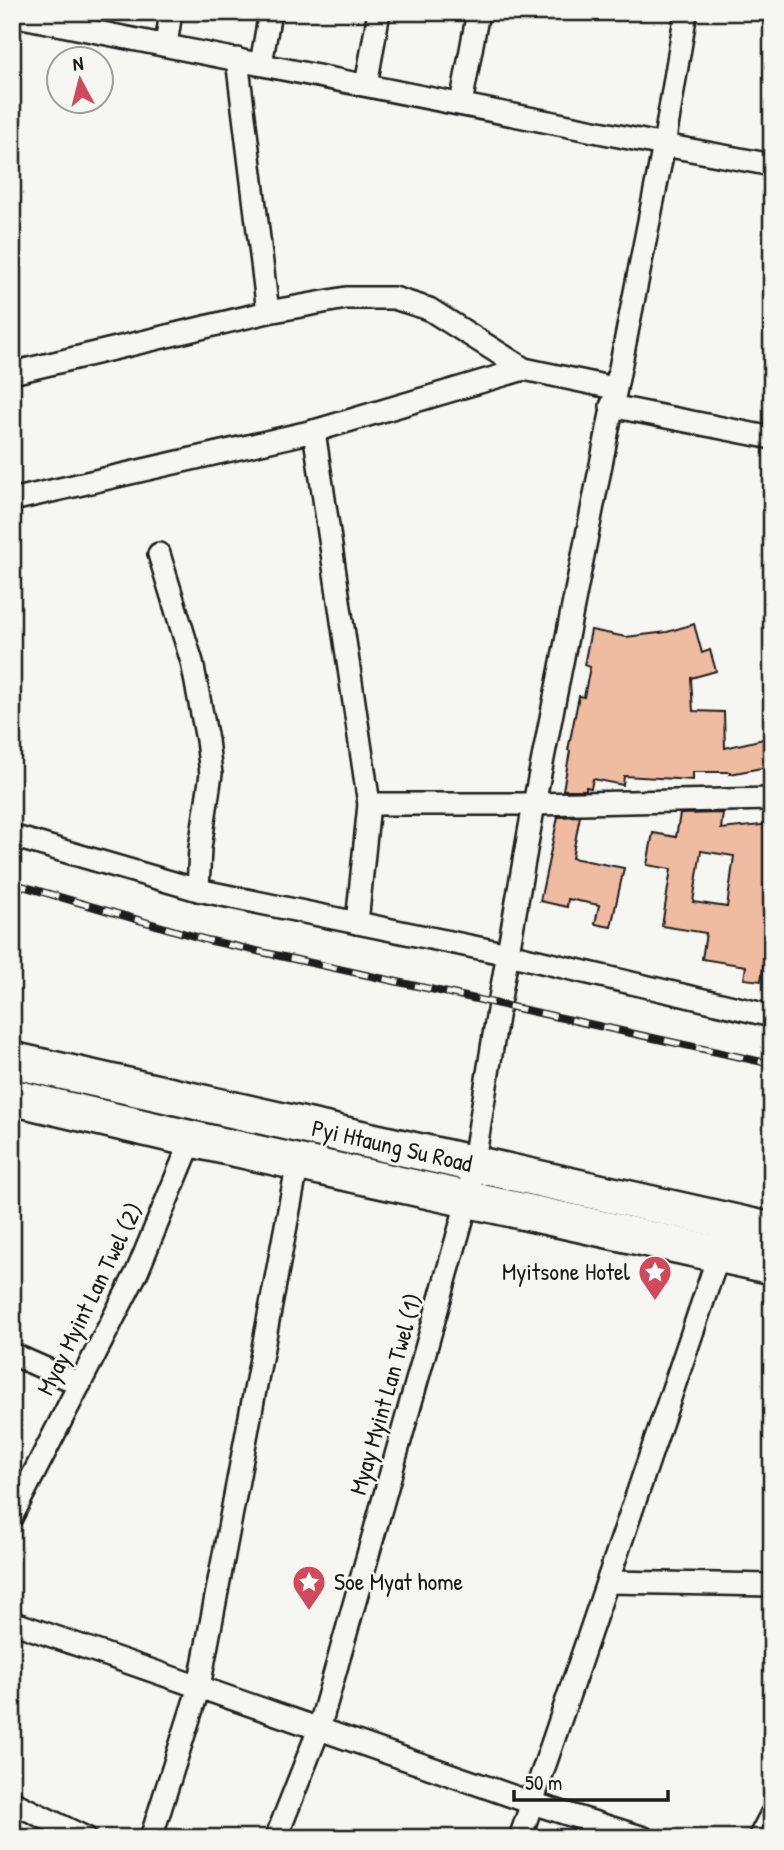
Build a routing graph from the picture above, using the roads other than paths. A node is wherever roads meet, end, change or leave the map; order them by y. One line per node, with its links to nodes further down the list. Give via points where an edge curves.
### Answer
1 (171, 12): 8 (street)
2 (270, 12): 10 (street)
3 (379, 12): 11 (street)
4 (478, 12): 12 (street)
5 (686, 12): 13 (street, Myay Myint Lan Twel (1))
6 (12, 15): 7 (street)
7 (53, 17): 8 (street)
8 (166, 45): 9 (street)
9 (237, 59): 10 (street); 15 (street)
10 (261, 64): 11 (street)
11 (366, 85): 12 (street)
12 (461, 104): 13 (street)
13 (663, 145): 14 (street); 18 (street, Myay Myint Lan Twel (1))
14 (772, 165)
15 (268, 312): 16 (street, via 346,298 394,298 429,309); 17 (street)
16 (524, 369): 18 (street); 19 (street)
17 (12, 373)
18 (613, 397): 20 (street); 25 (street, Myay Myint Lan Twel (1))
19 (314, 431): 21 (street); 24 (street)
20 (772, 438)
21 (12, 500)
22 (159, 555): 27 (street, via 192,662 211,774)
23 (772, 799): 25 (street)
24 (369, 804): 25 (street); 28 (street)
25 (534, 804): 29 (street, Myay Myint Lan Twel (1))
26 (12, 836): 27 (street)
27 (198, 890): 28 (street)
28 (357, 923): 29 (street)
29 (508, 954): 30 (street); 37 (street, Myay Myint Lan Twel (1))
30 (772, 1016)
31 (12, 1060): 32 (highway, Pyi Htaung Su Road)
32 (141, 1089): 34 (highway); 37 (highway, Pyi Htaung Su Road)
33 (12, 1097): 34 (highway, Pyi Htaung Su Road)
34 (128, 1124): 35 (highway, Pyi Htaung Su Road)
35 (192, 1139): 36 (highway, Pyi Htaung Su Road); 44 (street, Myay Myint Lan Twel (2), via 137,1272)
36 (298, 1162): 38 (highway, Pyi Htaung Su Road); 50 (street)
37 (474, 1164): 38 (street, Myay Myint Lan Twel (1)); 39 (highway, Pyi Htaung Su Road)
38 (468, 1199): 41 (highway, Pyi Htaung Su Road); 51 (street, Myay Myint Lan Twel (1))
39 (722, 1220): 40 (highway, Pyi Htaung Su Road); 41 (street)
40 (772, 1231)
41 (719, 1254): 42 (highway, Pyi Htaung Su Road); 47 (street)
42 (772, 1266)
43 (12, 1354): 44 (street)
44 (80, 1384): 45 (street, Myay Myint Lan Twel (2))
45 (18, 1492): 46 (street, Myay Myint Lan Twel (2))
46 (12, 1516)
47 (608, 1582): 48 (street); 53 (street)
48 (772, 1584)
49 (12, 1622): 50 (street)
50 (199, 1687): 51 (street); 56 (street)
51 (319, 1729): 53 (street); 57 (street, Myay Myint Lan Twel (1))
52 (12, 1802): 55 (street)
53 (532, 1803): 58 (street); 59 (street)
54 (772, 1813): 60 (street)
55 (86, 1838)
56 (151, 1838)
57 (276, 1838)
58 (520, 1838)
59 (644, 1838)
60 (758, 1838)

